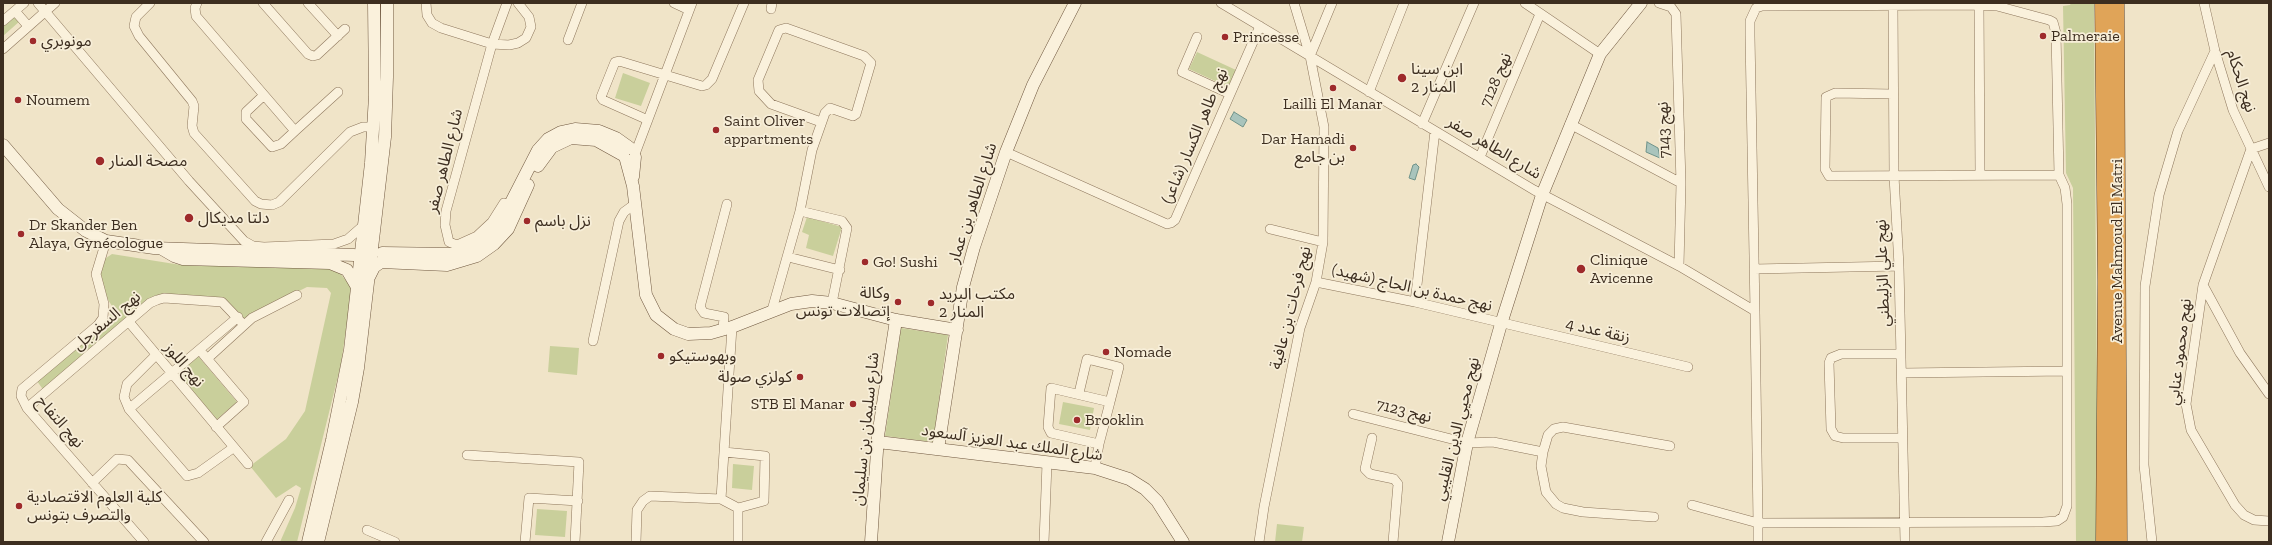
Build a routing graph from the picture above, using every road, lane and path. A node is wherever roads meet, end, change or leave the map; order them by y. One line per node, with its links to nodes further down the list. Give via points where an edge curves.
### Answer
1 (24, 3): 32 (street)
2 (38, 3): 33 (street)
3 (55, 3): 33 (street)
4 (150, 3): 57 (street, via 136,17 134,26 139,36 192,101 194,133 255,201 272,205 279,202 350,132 363,127)
5 (197, 3): 52 (street, via 196,16)
6 (263, 3): 39 (street, via 308,54 317,55)
7 (308, 3): 39 (street)
8 (374, 3): 57 (street)
9 (387, 3): 91 (street, via 388,77 384,137)
10 (426, 3): 42 (street, via 432,23)
11 (508, 3): 42 (street, شارع الطاهر صفر)
12 (518, 3): 42 (street, via 529,17 531,27 526,38 509,46)
13 (582, 3): 41 (street)
14 (674, 3): 31 (street)
15 (744, 3): 47 (street, via 712,79 706,85)
16 (1075, 3): 64 (street, شارع الطاهر بن عمار, via 1033,85)
17 (1222, 3): 37 (street, شارع الطاهر صفر)
18 (1294, 3): 46 (street, نهج فرحات بن عافية)
19 (1332, 3): 46 (street)
20 (1404, 3): 49 (street)
21 (1474, 3): 55 (street)
22 (1640, 3): 45 (street, نهج محيي الدين القليبي)
23 (1659, 3): 71 (street, نهج 7143, via 1671,7 1676,14)
24 (2103, 3): 166 (highway, Avenue Mahmoud El Matri, via 2106,406)
25 (2116, 3): 167 (highway, Avenue Mahmoud El Matri)
26 (2204, 3): 44 (street, نهج الحكام)
27 (1530, 4): 34 (street)
28 (1818, 4): 30 (street); 88 (street, via 1762,6 1756,8 1750,21)
29 (1979, 4): 30 (street); 67 (street); 68 (street, via 1997,6 2049,20 2055,28)
30 (1893, 5): 51 (street, نهج علي الزليطني)
31 (690, 6): 47 (street)
32 (15, 10): 35 (street); 36 (street)
33 (45, 12): 36 (street); 77 (street, via 189,181 241,237 253,246 334,244 348,239)
34 (1540, 14): 45 (street); 66 (street, نهج 7128)
35 (4, 16)
36 (28, 26): 43 (street)
37 (1260, 26): 46 (street, شارع الطاهر صفر); 50 (street, نهج طاهر الكسار (شاعر))
38 (345, 29): 39 (street)
39 (338, 36)
40 (1198, 38): 50 (street, via 1182,72)
41 (568, 40)
42 (492, 44): 63 (street, شارع الطاهر صفر, via 446,211 445,232 451,244 457,245 470,240 492,222 526,162)
43 (3, 48)
44 (2215, 51): 62 (street, نهج الحكام, via 2233,110); 168 (street, via 2178,130 2159,195 2145,286 2144,466)
45 (1600, 54): 56 (street, نهج محيي الدين القليبي)
46 (1310, 56): 49 (street, شارع الطاهر صفر); 81 (street, نهج فرحات بن عافية, via 1324,127)
47 (664, 75): 53 (street); 53 (street, via 619,60 611,69 601,97 611,105)
48 (338, 92): 58 (street)
49 (1369, 92): 55 (street, شارع الطاهر صفر)
50 (1230, 94): 64 (street, نهج طاهر الكسار (شاعر), via 1172,223 1167,224)
51 (1893, 94): 69 (street, نهج علي الزليطني); 69 (street, via 1835,93 1826,97 1825,170 1833,177)
52 (264, 95): 58 (street); 58 (street, via 246,112 246,119 272,147 280,144)
53 (648, 120): 65 (street)
54 (821, 122): 54 (street, via 830,108 853,116 856,114 871,63 864,56 786,28 779,30 758,80 759,91 770,104); 76 (street, via 812,150)
55 (1422, 124): 59 (street, شارع الطاهر صفر)
56 (1570, 124): 71 (street); 73 (street, نهج محيي الدين القليبي)
57 (374, 127): 77 (street)
58 (295, 131)
59 (1435, 131): 66 (street, شارع الطاهر صفر); 94 (street)
60 (2269, 143): 62 (street)
61 (3, 144): 80 (street, via 58,209 86,231)
62 (2251, 149): 72 (street, نهج الحكام); 92 (street, نهج محمود عنابي)
63 (538, 150): 65 (street, via 554,135 575,129 608,134); 79 (street, via 501,222)
64 (1006, 152): 104 (street, شارع الطاهر بن عمار, via 974,247 963,287)
65 (630, 155): 70 (street, via 596,140 571,138 558,143 548,152); 74 (street)
66 (1480, 157): 73 (street, شارع الطاهر صفر)
67 (1980, 175): 68 (street); 69 (street)
68 (2059, 175): 111 (street, via 2065,188 2067,204)
69 (1894, 176): 87 (street, نهج علي الزليطني)
70 (529, 182): 79 (street, via 503,227); 91 (street, via 508,229 486,251 468,260 447,265 382,262 372,270)
71 (1681, 183): 86 (street, نهج 7143)
72 (2269, 187)
73 (1542, 195): 86 (street, شارع الطاهر صفر); 101 (street, نهج محيي الدين القليبي)
74 (635, 204): 103 (street, via 646,295 656,315 674,329 688,334 703,334); 105 (street, via 624,212 619,221)
75 (727, 204): 103 (street, via 700,307 704,313 724,317)
76 (800, 211): 85 (street); 89 (street, via 846,224 847,233)
77 (364, 225): 91 (street)
78 (1270, 229): 81 (street)
79 (486, 239): 83 (street, via 470,249 453,254)
80 (106, 241): 82 (street); 114 (street, نهج التفاح, via 96,274 104,304 103,318)
81 (1323, 242): 90 (street, نهج فرحات بن عافية)
82 (162, 248): 84 (street); 91 (street, via 174,256 183,258 330,263 347,270)
83 (382, 253)
84 (354, 255)
85 (788, 257): 89 (street); 96 (street)
86 (1678, 266): 97 (street, شارع الطاهر صفر)
87 (1899, 266): 88 (street); 107 (street, نهج علي الزليطني)
88 (1754, 269): 97 (street)
89 (840, 270): 95 (street)
90 (1316, 282): 94 (street, نهج حمدة بن الحاج (شهيد)); 161 (street, نهج فرحات بن عافية, via 1300,328 1265,500)
91 (362, 285): 151 (street, via 348,366); 152 (street, via 352,402)
92 (2204, 285): 116 (street, via 2240,353); 144 (street, نهج محمود عنابي, via 2188,391 2187,415 2191,430 2198,446 2235,505 2244,515 2254,520)
93 (298, 295): 102 (street, via 268,309)
94 (1415, 302): 101 (street, نهج حمدة بن الحاج (شهيد))
95 (832, 303): 96 (street, via 812,300); 99 (street)
96 (772, 310): 103 (street)
97 (1755, 311): 145 (street)
98 (238, 317): 100 (street, نهج السفرجل, via 222,302 164,298 150,303); 102 (street, نهج السفرجل); 106 (street)
99 (896, 320): 104 (street); 125 (street, شارع سليمان بن سليمان)
100 (129, 322): 108 (street, نهج اللوز); 117 (street, نهج السفرجل)
101 (1501, 324): 110 (street, زنقة عدد 4); 126 (street, نهج محيي الدين القليبي)
102 (244, 325): 109 (street)
103 (728, 328): 131 (street)
104 (957, 330): 130 (street, شارع الطاهر بن عمار)
105 (593, 341)
106 (199, 350): 109 (street, نهج اللوز); 113 (street)
107 (1901, 354): 112 (street, نهج علي الزليطني); 124 (street, via 1841,354 1829,362 1831,429 1835,436)
108 (156, 355): 113 (street, نهج اللوز); 120 (street, via 127,384 124,397)
109 (207, 359): 122 (street, نهج اللوز, via 244,402)
110 (1688, 367)
111 (2067, 371): 112 (street); 146 (street, via 2068,506 2063,517 2051,522)
112 (1902, 372): 124 (street, نهج علي الزليطني)
113 (171, 373): 120 (street); 122 (street, نهج اللوز)
114 (32, 381): 117 (street); 119 (street, نهج التفاح, via 21,392 22,402)
115 (1079, 393): 118 (street); 118 (street, via 1088,359 1119,367); 127 (street, via 1051,388 1049,431 1054,435)
116 (2269, 394)
117 (43, 395): 119 (street, نهج السفرجل)
118 (1110, 402): 127 (street)
119 (27, 408): 137 (street, نهج التفاح)
120 (129, 409): 129 (street, via 187,476 204,469)
121 (1353, 414): 126 (street, نهج 7123)
122 (216, 427): 129 (street, نهج اللوز)
123 (1372, 438): 162 (street, via 1365,469 1370,474 1394,479 1398,484)
124 (1902, 438): 146 (street, نهج علي الزليطني)
125 (878, 442): 130 (street, شارع الملك عبد العزيز آلسعود); 158 (street, شارع سليمان بن سليمان)
126 (1467, 442): 132 (street, نهج 7123, via 1493,442); 163 (street, نهج محيي الدين القليبي)
127 (1099, 444): 136 (street)
128 (1670, 446): 132 (street, via 1563,427 1554,429 1548,435)
129 (233, 448): 135 (street, نهج اللوز)
130 (938, 449): 134 (street, شارع الملك عبد العزيز آلسعود)
131 (724, 452): 138 (street); 142 (street, via 763,455 766,460 764,501)
132 (1543, 452): 143 (street, via 1541,466 1546,492 1563,508)
133 (467, 455): 140 (street, via 579,462)
134 (1047, 462): 136 (street, شارع الملك عبد العزيز آلسعود); 159 (street)
135 (248, 464)
136 (1095, 468): 160 (street, شارع الملك عبد العزيز آلسعود, via 1129,479 1145,489 1157,501)
137 (92, 483): 148 (street, نهج التفاح); 149 (street, via 117,459 128,460)
138 (721, 499): 142 (street); 156 (street, via 650,496 646,498 637,510)
139 (289, 500): 150 (street)
140 (578, 501): 154 (street, via 529,498); 155 (street)
141 (1692, 505): 145 (street)
142 (738, 508): 157 (street)
143 (1654, 517)
144 (2269, 521)
145 (1758, 523): 146 (street); 164 (street)
146 (1905, 523): 165 (street, نهج علي الزليطني)
147 (367, 530): 153 (street)
148 (144, 542)
149 (204, 542)
150 (266, 542)
151 (308, 542)
152 (318, 542)
153 (395, 542)
154 (525, 542)
155 (575, 542)
156 (636, 542)
157 (738, 542)
158 (871, 542)
159 (1044, 542)
160 (1183, 542)
161 (1259, 542)
162 (1393, 542)
163 (1448, 542)
164 (1758, 542)
165 (1905, 542)
166 (2104, 542)
167 (2119, 542)
168 (2152, 542)

